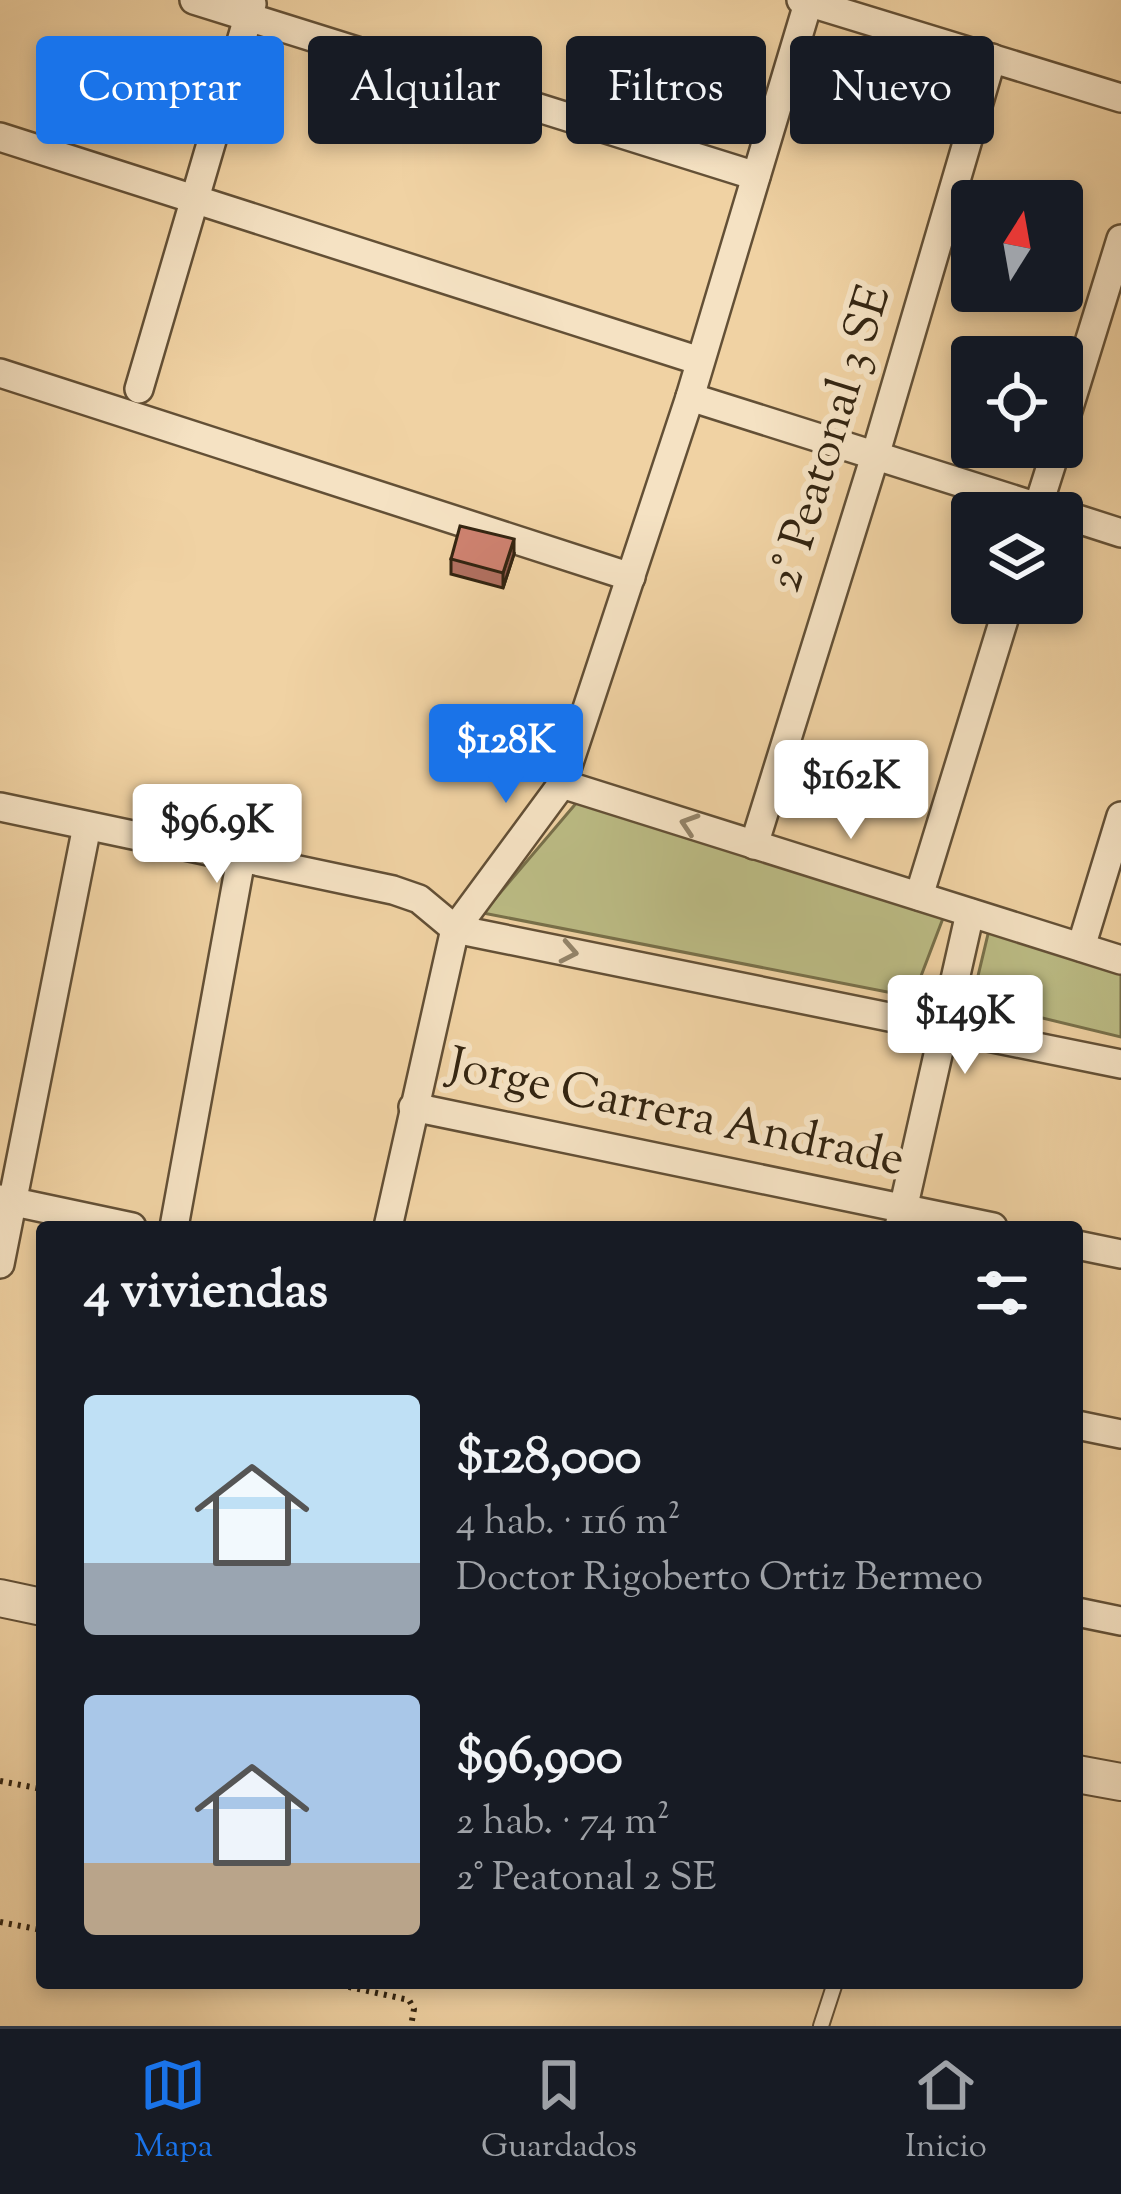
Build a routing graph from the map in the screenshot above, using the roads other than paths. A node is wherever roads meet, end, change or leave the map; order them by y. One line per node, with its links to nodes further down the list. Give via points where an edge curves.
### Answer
1 (194, 0): 3 (street)
2 (806, 1): 4 (street); 9 (street)
3 (251, 9): 9 (street); 10 (street)
4 (920, 36)
5 (994, 59): 6 (street)
6 (1121, 98)
7 (0, 136): 10 (street)
8 (967, 144): 17 (street, 2° Peatonal 3 SE)
9 (756, 176): 12 (street)
10 (193, 198): 12 (street); 15 (street)
11 (1121, 239): 13 (street)
12 (700, 361): 16 (street)
13 (1083, 362)
14 (0, 373): 21 (street)
15 (139, 389)
16 (690, 397): 17 (street); 21 (street)
17 (875, 456): 18 (street); 27 (street, 2° Peatonal 3 SE)
18 (987, 492)
19 (1083, 522): 20 (street)
20 (1121, 533)
21 (631, 577): 23 (street)
22 (1003, 624): 29 (street)
23 (562, 784): 27 (street, one-way to 23); 31 (street)
24 (0, 807): 26 (street)
25 (1121, 816): 32 (street)
26 (87, 826): 28 (street); 37 (street)
27 (754, 844): 29 (street)
28 (241, 859): 31 (street, via 393,890); 40 (street)
29 (919, 896): 30 (street)
30 (970, 913): 32 (street); 34 (street)
31 (455, 928): 34 (street, one-way to 34); 36 (street)
32 (1081, 947): 33 (street)
33 (1121, 960)
34 (944, 1028): 35 (street); 38 (street)
35 (1121, 1064)
36 (412, 1107): 38 (street, Jorge Carrera Andrade); 41 (street)
37 (6, 1201): 39 (street); 45 (street)
38 (901, 1218): 42 (street, Jorge Carrera Andrade)
39 (102, 1221)
40 (175, 1221)
41 (389, 1221)
42 (932, 1221)
43 (1083, 1245): 44 (street)
44 (1121, 1254)
45 (0, 1264)
46 (1083, 1426): 47 (street)
47 (1121, 1435)
48 (0, 1598): 49 (street)
49 (36, 1606)
50 (1083, 1613): 51 (street)
51 (1121, 1621)
52 (1083, 1775): 53 (street)
53 (1121, 1781)
54 (833, 1989): 55 (lane)
55 (820, 2026)

